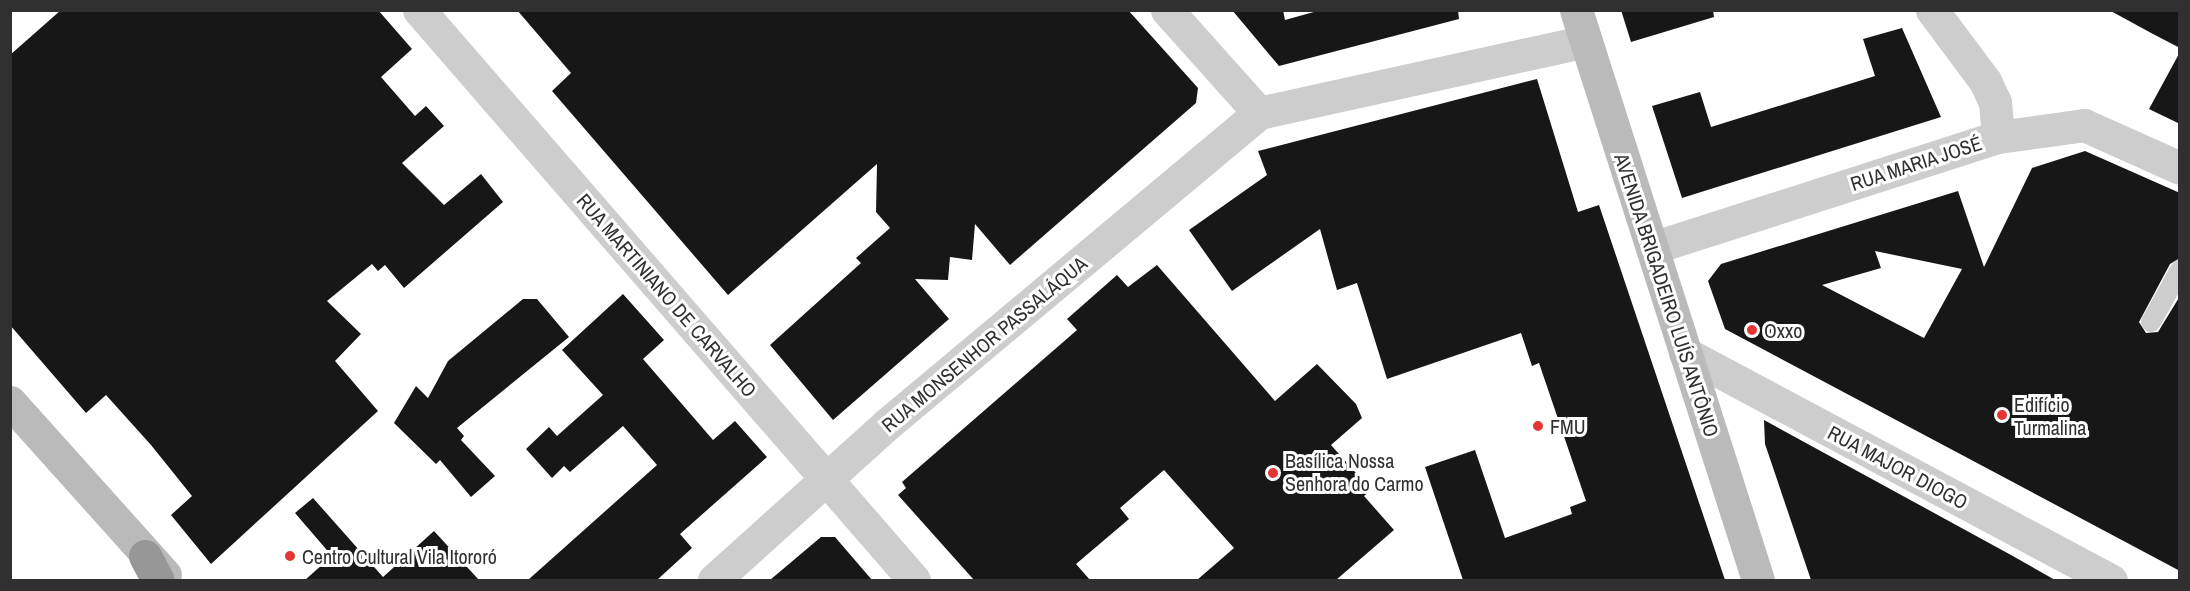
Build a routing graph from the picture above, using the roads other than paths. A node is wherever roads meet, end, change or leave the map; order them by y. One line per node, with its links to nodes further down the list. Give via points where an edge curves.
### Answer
1 (419, 10): 13 (street, RUA MARTINIANO DE CARVALHO)
2 (1167, 10): 5 (street)
3 (1932, 10): 6 (street, via 1985,81 1995,102)
4 (1581, 26): 5 (street); 8 (main road, AVENIDA BRIGADEIRO LUÍS ANTÔNIO)
5 (1258, 113): 13 (street, RUA MONSENHOR PASSALÁQUA)
6 (1998, 137): 7 (street, RUA MARIA JOSÉ, via 2084,125); 8 (street, RUA MARIA JOSÉ)
7 (2180, 168)
8 (1652, 248): 11 (main road, AVENIDA BRIGADEIRO LUÍS ANTÔNIO)
9 (2180, 270): 10 (lane)
10 (2151, 322)
11 (1685, 353): 18 (main road, AVENIDA BRIGADEIRO LUÍS ANTÔNIO); 19 (street, RUA MAJOR DIOGO)
12 (10, 402): 14 (main road)
13 (824, 480): 16 (street, RUA MONSENHOR PASSALÁQUA); 17 (street, RUA MARTINIANO DE CARVALHO)
14 (152, 568): 15 (main road)
15 (171, 580)
16 (714, 580)
17 (914, 580)
18 (1758, 580)
19 (2111, 580)

